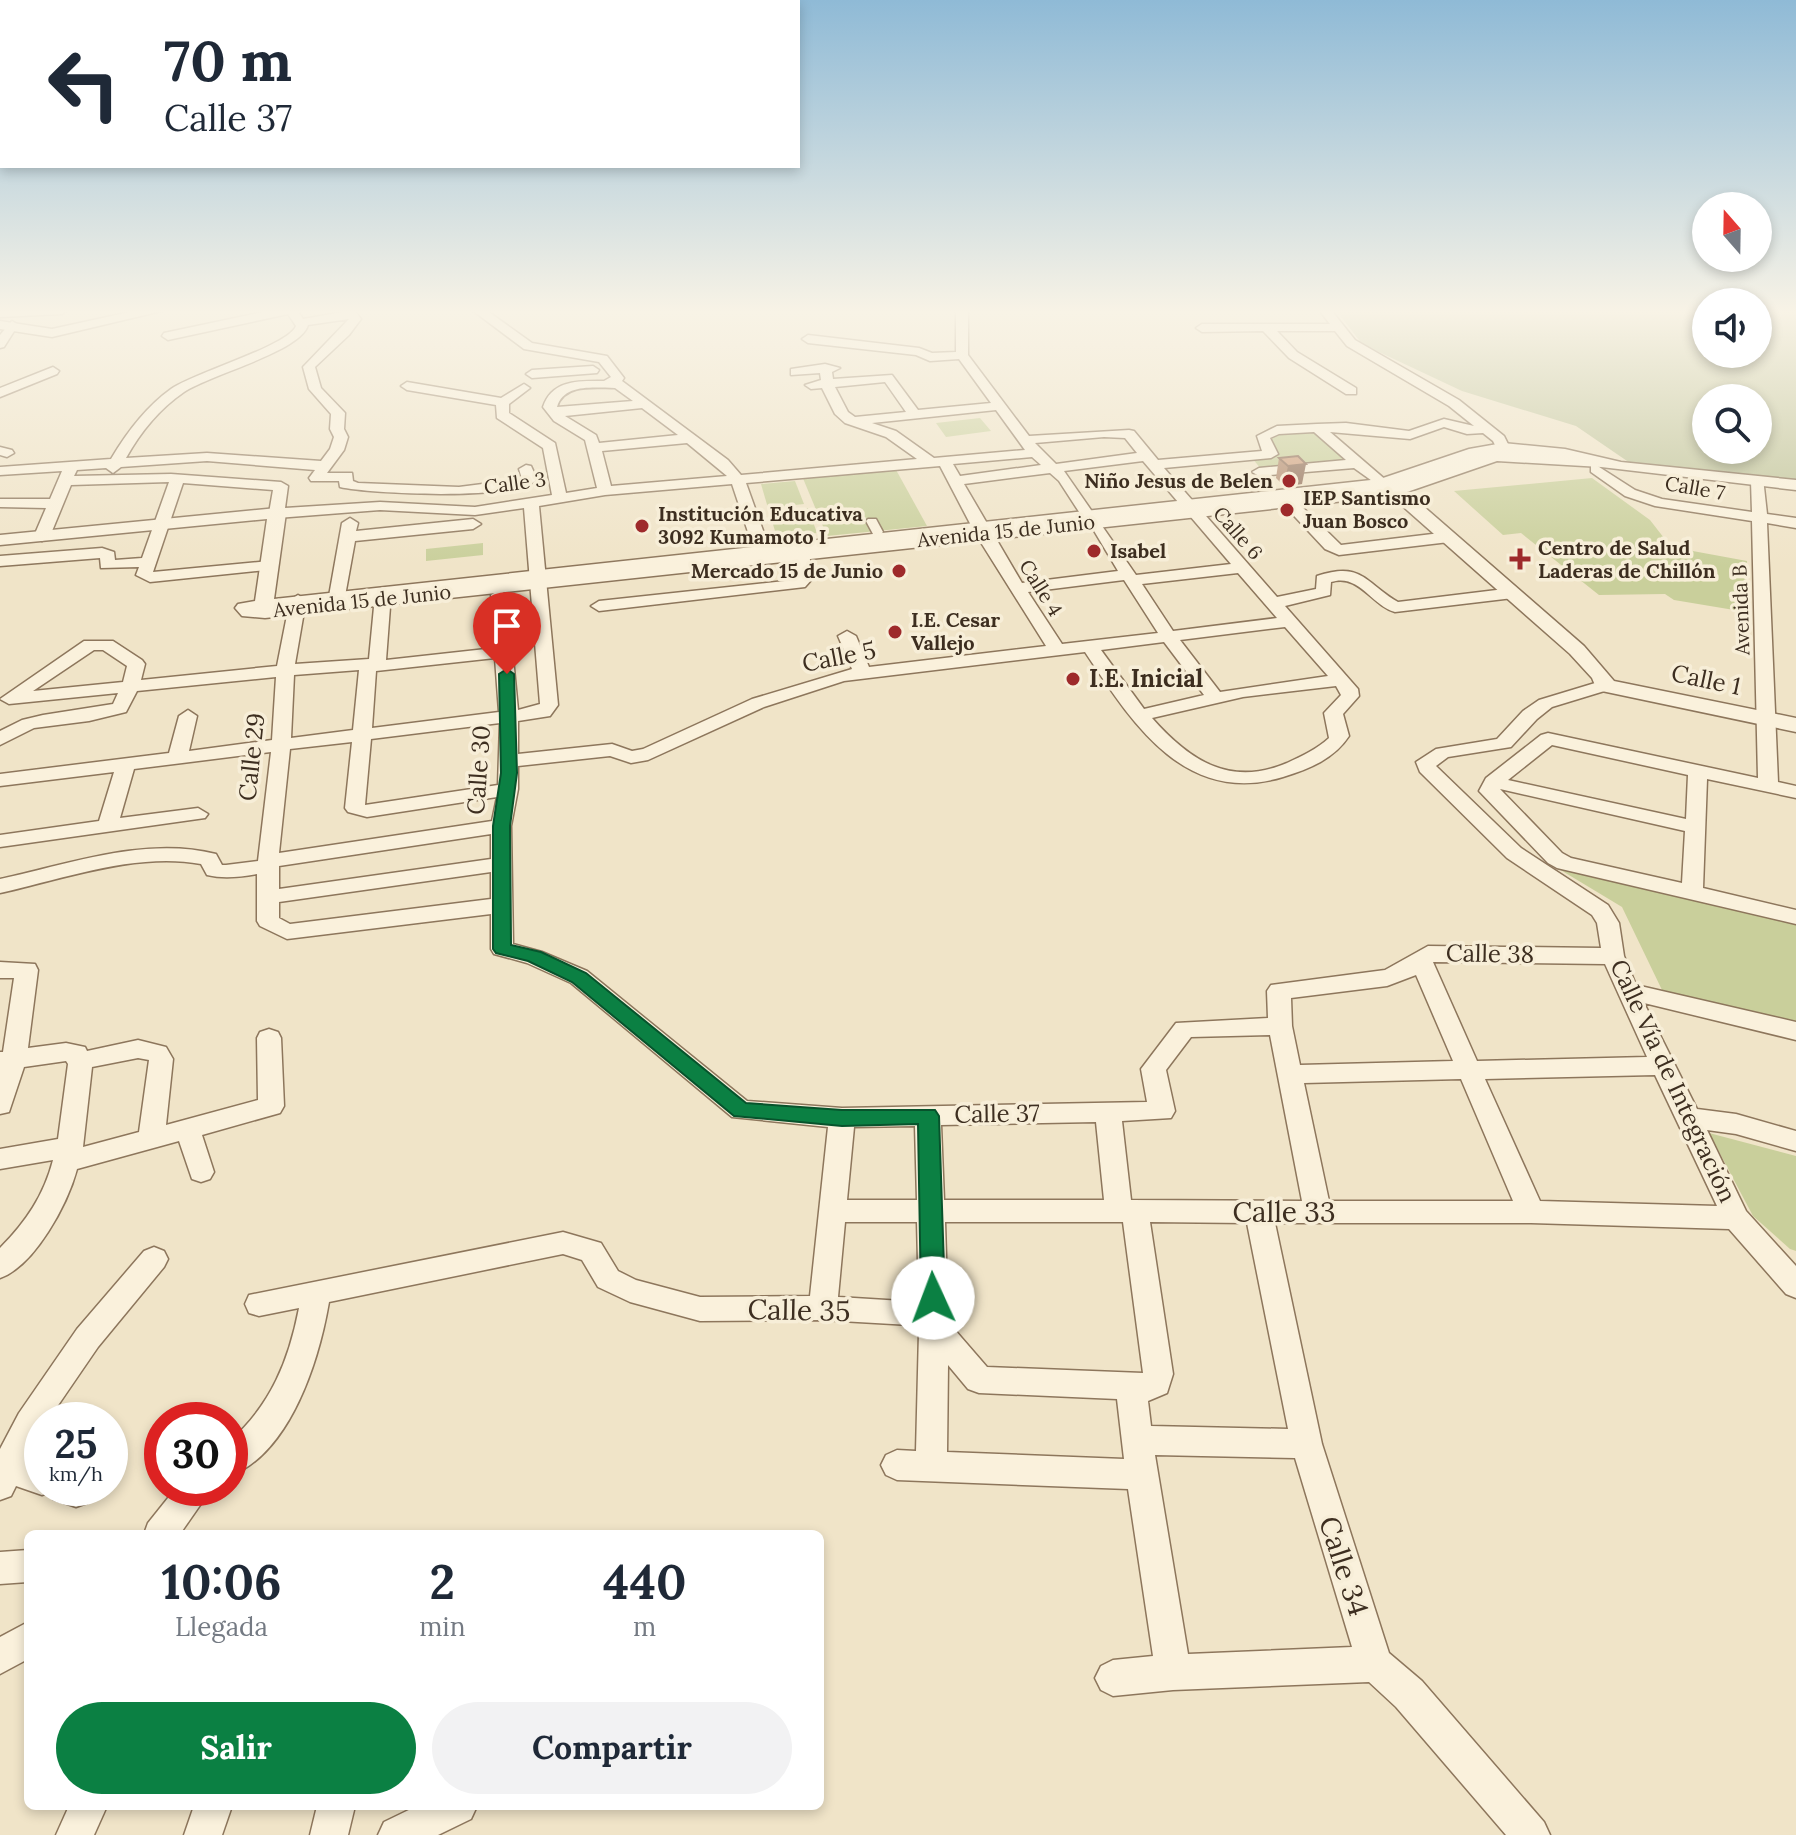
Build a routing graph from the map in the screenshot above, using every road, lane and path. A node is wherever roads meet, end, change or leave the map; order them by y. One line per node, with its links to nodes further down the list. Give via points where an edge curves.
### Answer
1 (168, 396): 22 (street, via 141,423)
2 (321, 396): 27 (street, via 338,413 341,437)
3 (502, 396): 43 (street, via 502,415 550,446)
4 (557, 396): 12 (street, via 549,404)
5 (636, 396): 10 (street)
6 (834, 396): 14 (street, via 842,414)
7 (902, 396): 13 (street)
8 (991, 396): 11 (street)
9 (1441, 396): 16 (street)
10 (648, 404): 12 (street); 17 (street)
11 (999, 406): 13 (street); 18 (street)
12 (553, 413): 19 (street, via 591,438)
13 (915, 415): 14 (street)
14 (855, 422): 24 (street, via 891,434)
15 (1317, 428): 16 (street, via 1410,435 1438,424); 21 (street, via 1267,433 1263,440 1271,454); 25 (street)
16 (1486, 429): 20 (street)
17 (691, 438): 19 (street); 35 (street)
18 (1030, 446): 23 (street, Calle 6, via 1122,432); 24 (street, Calle 3); 29 (street)
19 (595, 448): 41 (street)
20 (1503, 448): 28 (street, Avenida 15 de Junio, via 1565,454); 40 (street, Avenida 15 de Junio, via 1475,452)
21 (1244, 457): 23 (street); 32 (street)
22 (117, 461): 26 (street); 27 (street, via 207,457); 34 (street)
23 (1150, 461): 29 (street); 47 (street, Calle 6)
24 (939, 463): 35 (street, Calle 3); 37 (street, Calle 4)
25 (1358, 463): 32 (street); 40 (street)
26 (72, 465): 31 (street); 36 (street)
27 (324, 466): 30 (street, via 316,478 347,476 345,484 358,487 459,491 526,483)
28 (1597, 466): 38 (street, Avenida 15 de Junio); 40 (street, Avenida 15 de Junio, via 1496,456); 51 (street, Calle 7, via 1643,498)
29 (1053, 468): 37 (street); 50 (street)
30 (526, 469)
31 (0, 471)
32 (1259, 472): 42 (street)
33 (177, 479): 34 (street, via 122,486); 49 (street, via 281,486); 53 (street)
34 (107, 480): 36 (street)
35 (738, 480): 41 (street, Calle 3); 59 (street)
36 (65, 481): 45 (street)
37 (955, 481): 54 (street, Calle 4)
38 (1758, 481): 39 (street, Avenida 15 de Junio); 51 (street, Avenida B)
39 (1796, 485)
40 (1388, 487): 42 (street, Avenida 15 de Junio); 57 (street)
41 (605, 491): 43 (street, Calle 3)
42 (1284, 497): 47 (street, Avenida 15 de Junio); 60 (street, via 1331,546)
43 (560, 499): 48 (street, Calle 3)
44 (0, 503): 45 (street)
45 (55, 503): 55 (street)
46 (354, 507): 48 (street, Calle 3); 49 (street, Calle 3); 56 (street)
47 (1189, 507): 50 (street, Avenida 15 de Junio); 65 (street, Calle 6)
48 (531, 511): 56 (street); 67 (street)
49 (277, 513): 53 (street, Calle 3); 64 (street)
50 (1091, 518): 54 (street, Avenida 15 de Junio); 66 (street)
51 (1760, 519): 52 (street, Calle 7); 96 (street, Avenida B)
52 (1796, 523)
53 (160, 524): 55 (street, Calle 3); 63 (street)
54 (981, 530): 59 (street, Avenida 15 de Junio); 61 (street, Avenida 15 de Junio); 69 (street, Calle 4)
55 (42, 536): 58 (street, Calle 3)
56 (347, 537): 72 (street)
57 (1449, 537): 60 (street); 70 (street)
58 (2, 543)
59 (762, 550): 67 (street, Avenida 15 de Junio)
60 (1349, 550): 68 (street, via 1367,570)
61 (801, 554): 67 (street, Avenida 15 de Junio); 75 (street, via 805,578 799,584)
62 (0, 561): 63 (street, via 102,553 108,555 107,565)
63 (147, 562): 64 (street, via 144,575 150,577)
64 (270, 566): 74 (street, Avenida 15 de Junio, via 264,604 245,611)
65 (1241, 568): 66 (street); 73 (street, Calle 6)
66 (1130, 577): 69 (street); 79 (street)
67 (536, 578): 72 (street, Avenida 15 de Junio); 74 (street, Avenida 15 de Junio); 94 (street, via 549,705 543,712)
68 (1361, 578): 70 (street, via 1387,603 1400,607); 73 (street, via 1327,577 1322,581 1324,592 1316,596)
69 (1018, 588): 81 (street, Calle 4)
70 (1513, 593): 87 (street, via 1590,662)
71 (499, 595): 82 (street, Calle 30)
72 (337, 596): 74 (street, Avenida 15 de Junio)
73 (1273, 603): 77 (street, Calle 6)
74 (297, 604): 84 (street, Calle 29)
75 (599, 606)
76 (382, 607): 83 (street)
77 (1287, 622): 79 (street, Calle 5); 86 (street, Calle 6)
78 (847, 636): 85 (street)
79 (1169, 637): 80 (street, Calle 5); 90 (street)
80 (1090, 647): 81 (street, Calle 5); 93 (street)
81 (1057, 650): 85 (street, Calle 5)
82 (505, 652): 83 (street); 94 (street, Calle 30)
83 (373, 665): 84 (street); 98 (street)
84 (285, 671): 88 (street); 100 (street, Calle 29)
85 (862, 673): 102 (street, Calle 5, via 773,698 642,756 612,750)
86 (1339, 680): 90 (street); 93 (street, via 1350,693 1333,713 1338,741 1284,772 1249,781 1213,774 1174,750)
87 (1605, 685): 96 (street, Calle 1); 127 (street, Calle Vía de Integración, via 1543,706 1503,743 1441,753 1426,762 1430,773 1514,853 1600,910 1608,923)
88 (130, 688): 89 (street); 91 (street, via 136,664 101,644 90,645); 95 (street, via 113,711)
89 (56, 695): 91 (street); 95 (street)
90 (1216, 699): 93 (street)
91 (5, 702)
92 (188, 716): 101 (street)
93 (1137, 716)
94 (509, 717): 98 (street); 102 (street, Calle 30)
95 (44, 719): 99 (street)
96 (1766, 719): 97 (street, Calle 1); 107 (street, Avenida B)
97 (1796, 725)
98 (361, 735): 100 (street); 110 (street, via 355,808)
99 (0, 739)
100 (281, 744): 101 (street); 119 (street, Calle 29)
101 (178, 756): 103 (street)
102 (509, 761): 108 (street, Calle 30)
103 (126, 763): 105 (street); 113 (street)
104 (1698, 771): 106 (street, via 1548,739); 107 (street); 115 (street)
105 (0, 780)
106 (1493, 782): 115 (street); 122 (street, via 1489,791 1494,798 1555,858)
107 (1768, 786): 109 (street)
108 (508, 789): 110 (street); 114 (street, Calle 30)
109 (1796, 792)
110 (374, 810): 117 (street)
111 (198, 814): 112 (street)
112 (148, 821): 113 (street); 118 (street)
113 (108, 826): 116 (street)
114 (501, 826): 117 (street); 120 (street, Calle 30)
115 (1695, 827): 122 (street)
116 (0, 841)
117 (371, 845): 119 (street)
118 (139, 858): 119 (street, via 194,854 209,859 214,870 226,872); 121 (street)
119 (268, 863): 123 (street, Calle 29)
120 (502, 864): 123 (street); 124 (street, Calle 30)
121 (0, 886)
122 (1692, 893): 125 (street)
123 (268, 897): 124 (street, Calle 29, via 268,921 287,932)
124 (502, 905): 126 (street, Calle 30)
125 (1796, 917)
126 (502, 949): 142 (street, Calle 37, via 579,977 741,1110)
127 (1613, 956): 128 (street, Calle 38); 130 (street, Calle Vía de Integración)
128 (1420, 958): 131 (street, Calle 38, via 1387,978 1279,991); 137 (street)
129 (0, 970): 134 (street, via 27,970)
130 (1627, 991): 132 (street); 136 (street, Calle Vía de Integración)
131 (1280, 1026): 138 (street); 140 (street, Calle 37, via 1184,1029 1153,1069 1162,1111)
132 (1796, 1031)
133 (269, 1038): 144 (street, via 271,1106)
134 (7, 1059): 135 (street, via 66,1052 76,1053); 139 (street)
135 (80, 1061): 145 (street, via 138,1049 157,1053 161,1059); 147 (street)
136 (1661, 1066): 137 (street); 143 (street, Calle Vía de Integración)
137 (1470, 1070): 138 (street); 155 (street)
138 (1290, 1074): 154 (street)
139 (0, 1105)
140 (1108, 1112): 141 (street, Calle 37); 152 (street)
141 (928, 1116): 142 (street, Calle 37); 151 (street)
142 (842, 1118): 150 (street)
143 (1687, 1118): 146 (street, via 1736,1124); 156 (street, Calle Vía de Integración)
144 (188, 1130): 145 (street); 149 (street)
145 (151, 1140): 147 (street)
146 (1796, 1141)
147 (68, 1154): 148 (street); 158 (street, via 62,1183 44,1218)
148 (0, 1159)
149 (201, 1172)
150 (832, 1211): 151 (street, Calle 33); 162 (street)
151 (930, 1211): 152 (street, Calle 33); 163 (street)
152 (1127, 1212): 153 (street, Calle 33); 164 (street, via 1158,1374)
153 (1259, 1212): 154 (street, Calle 33); 167 (street, Calle 34)
154 (1318, 1212): 155 (street, Calle 33)
155 (1531, 1212): 156 (street, Calle 33)
156 (1736, 1218): 159 (street, Calle Vía de Integración)
157 (154, 1259): 168 (street, via 86,1336)
158 (0, 1266)
159 (1796, 1286)
160 (316, 1293): 161 (street, Calle 35); 162 (street, Calle 35, via 563,1243 591,1251 608,1279 630,1290 700,1309); 166 (street, via 307,1345 285,1402)
161 (259, 1304)
162 (823, 1308): 163 (street, Calle 35, via 915,1313)
163 (934, 1326): 164 (street, Calle 35, via 979,1380); 170 (street)
164 (1144, 1384): 165 (street)
165 (1137, 1440): 167 (street); 172 (street)
166 (248, 1442)
167 (1306, 1444): 179 (street, Calle 34)
168 (5, 1465): 171 (street)
169 (897, 1465): 170 (street)
170 (931, 1466): 172 (street)
171 (24, 1473)
172 (1142, 1475): 180 (street)
173 (182, 1506): 174 (street)
174 (163, 1530)
175 (24, 1566): 176 (street)
176 (0, 1568)
177 (24, 1642): 178 (street)
178 (0, 1657)
179 (1375, 1664): 180 (street); 190 (street, via 1409,1694)
180 (1173, 1672): 181 (street)
181 (1113, 1678)
182 (86, 1810): 186 (street)
183 (212, 1810): 187 (street)
184 (335, 1810): 188 (street)
185 (450, 1810): 189 (street)
186 (75, 1835)
187 (203, 1835)
188 (329, 1835)
189 (397, 1835)
190 (1531, 1835)

